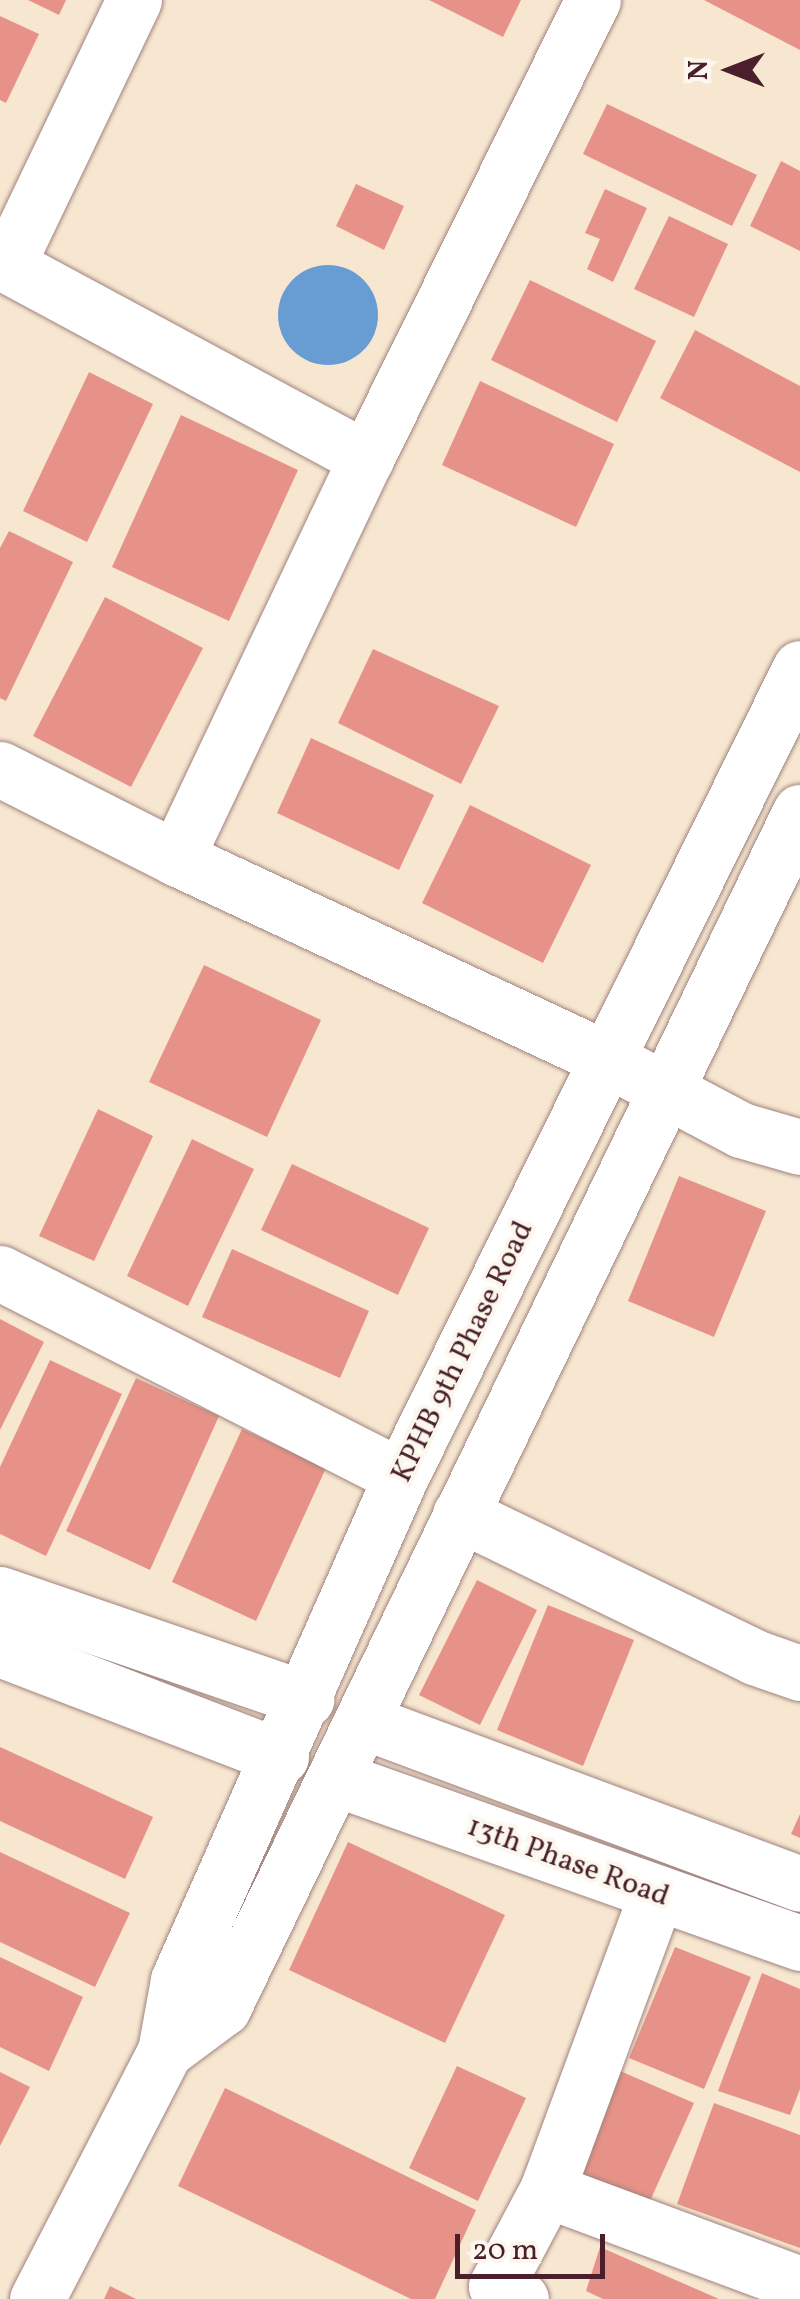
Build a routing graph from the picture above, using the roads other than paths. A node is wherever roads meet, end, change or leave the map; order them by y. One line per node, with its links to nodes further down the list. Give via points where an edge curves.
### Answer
1 (134, 0): 3 (street)
2 (593, 0): 4 (street)
3 (4, 263): 4 (street)
4 (366, 458): 8 (street)
5 (800, 668): 9 (street, KPHB 9th Phase Road)
6 (0, 769): 8 (street)
7 (800, 812): 10 (street, KPHB 9th Phase Road)
8 (176, 858): 9 (street)
9 (607, 1059): 10 (street); 13 (street, KPHB 9th Phase Road)
10 (662, 1091): 11 (street, via 742,1130); 14 (street, KPHB 9th Phase Road)
11 (800, 1147)
12 (0, 1273): 13 (street)
13 (401, 1476): 18 (street, KPHB 9th Phase Road)
14 (460, 1514): 17 (street, via 754,1657); 19 (street, KPHB 9th Phase Road)
15 (0, 1594): 18 (street)
16 (0, 1648): 20 (street)
17 (800, 1672)
18 (306, 1699): 20 (street, KPHB 9th Phase Road)
19 (365, 1722): 21 (street, KPHB 9th Phase Road); 22 (street, 13th Phase Road)
20 (281, 1756): 24 (street, KPHB 9th Phase Road)
21 (336, 1779): 23 (street, 13th Phase Road); 26 (street, KPHB 9th Phase Road)
22 (800, 1884)
23 (657, 1893): 25 (street, 13th Phase Road); 28 (street)
24 (206, 1920): 26 (street); 27 (street, KPHB 9th Phase Road, via 178,1980)
25 (800, 1943)
26 (254, 1944): 27 (street, KPHB 9th Phase Road, via 223,2008)
27 (165, 2051): 33 (street, KPHB 9th Phase Road)
28 (548, 2190): 29 (street); 31 (street)
29 (800, 2284)
30 (0, 2292): 32 (street)
31 (503, 2295)
32 (13, 2299)
33 (37, 2299)

